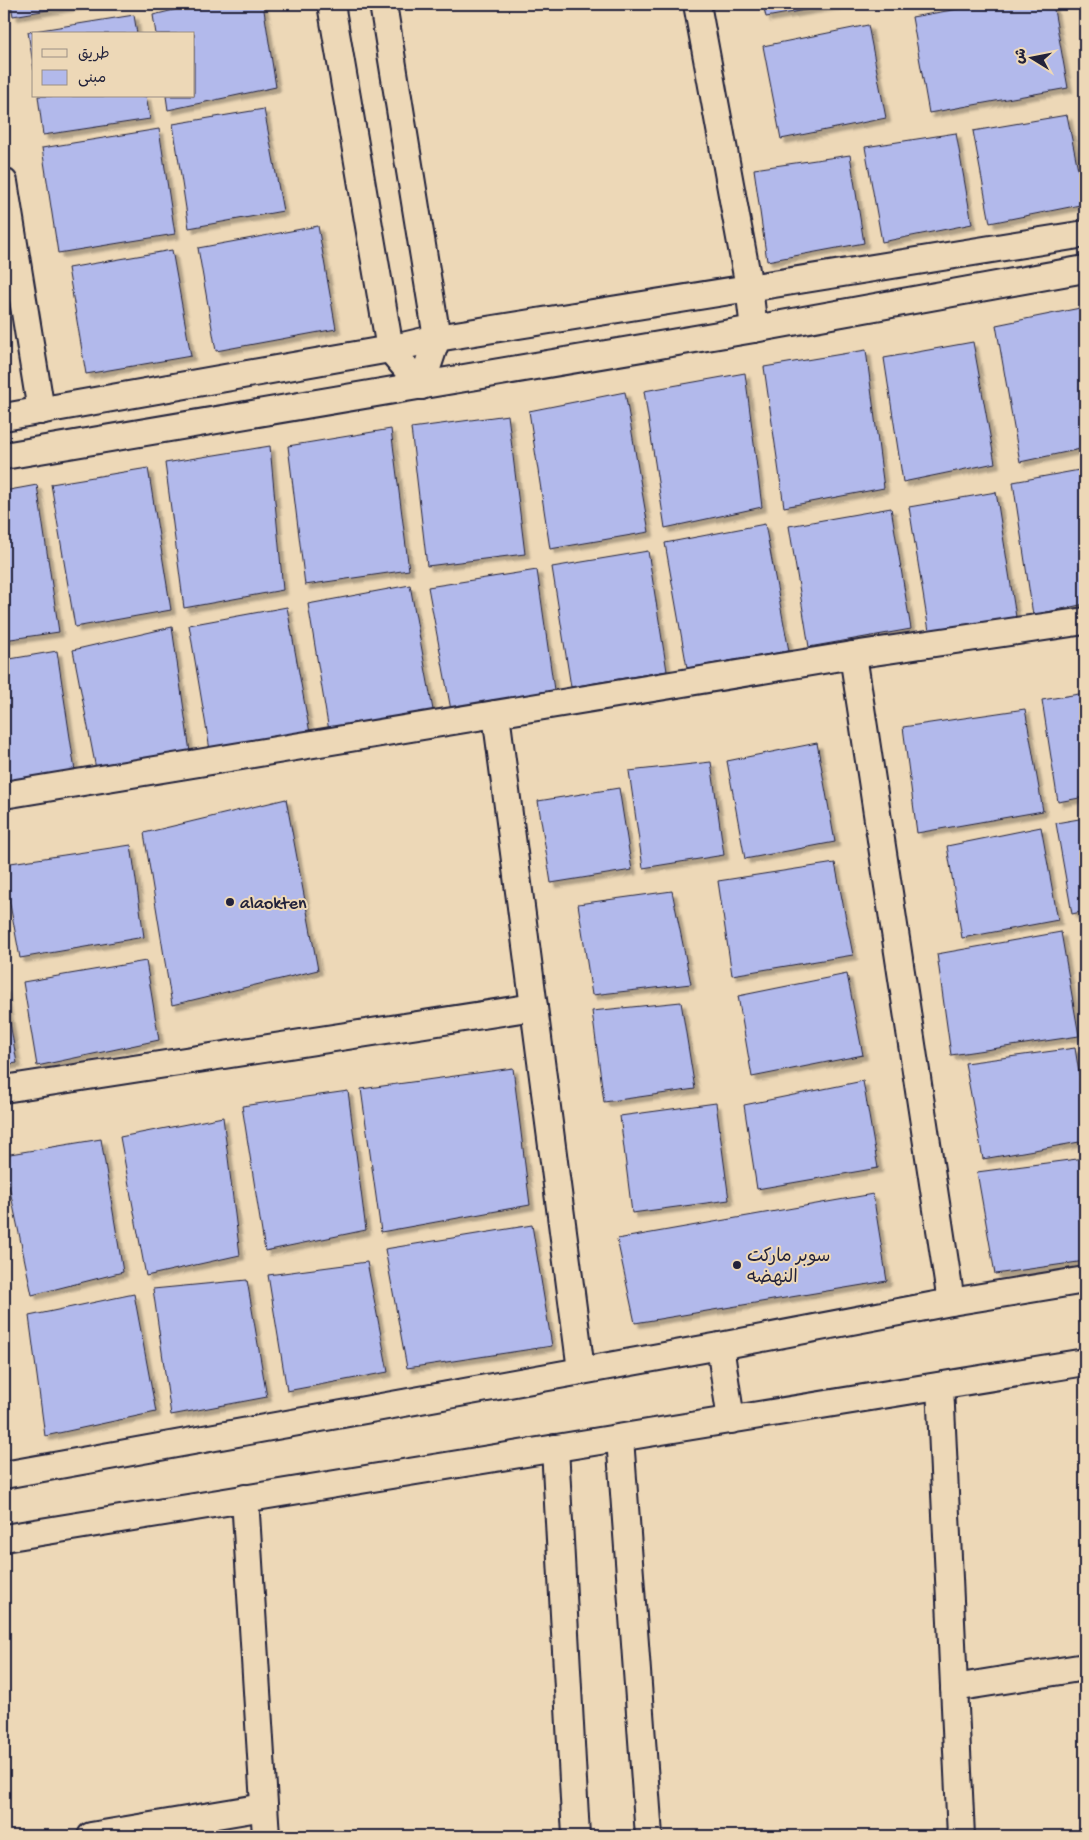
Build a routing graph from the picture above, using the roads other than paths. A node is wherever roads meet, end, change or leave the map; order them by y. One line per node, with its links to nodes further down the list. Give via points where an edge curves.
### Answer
1 (331, 4): 10 (street)
2 (383, 4): 9 (street)
3 (697, 4): 7 (street)
4 (4, 182): 12 (street)
5 (1085, 234): 7 (street)
6 (1085, 269): 8 (street)
7 (749, 287): 8 (street); 9 (street)
8 (754, 329): 11 (street)
9 (437, 338): 10 (street); 11 (street)
10 (390, 349): 11 (street); 12 (street)
11 (421, 386): 14 (street)
12 (41, 411): 13 (street)
13 (4, 417)
14 (4, 456)
15 (1085, 621): 16 (street)
16 (853, 655): 17 (street); 22 (street)
17 (496, 714): 18 (street); 19 (street)
18 (4, 795)
19 (534, 1007): 20 (street); 25 (street)
20 (4, 1089)
21 (1085, 1280): 22 (street)
22 (951, 1302): 23 (street)
23 (720, 1346): 25 (street); 27 (street)
24 (1085, 1362): 26 (street)
25 (581, 1370): 30 (street)
26 (940, 1386): 27 (street); 34 (street)
27 (731, 1420): 28 (street)
28 (620, 1438): 29 (street); 39 (street)
29 (555, 1448): 31 (street); 38 (street)
30 (4, 1475)
31 (245, 1498): 32 (street); 35 (street)
32 (4, 1538)
33 (1085, 1667): 34 (street)
34 (954, 1688): 40 (street)
35 (264, 1807): 36 (street); 37 (street)
36 (90, 1836)
37 (266, 1836)
38 (576, 1836)
39 (649, 1836)
40 (960, 1836)

